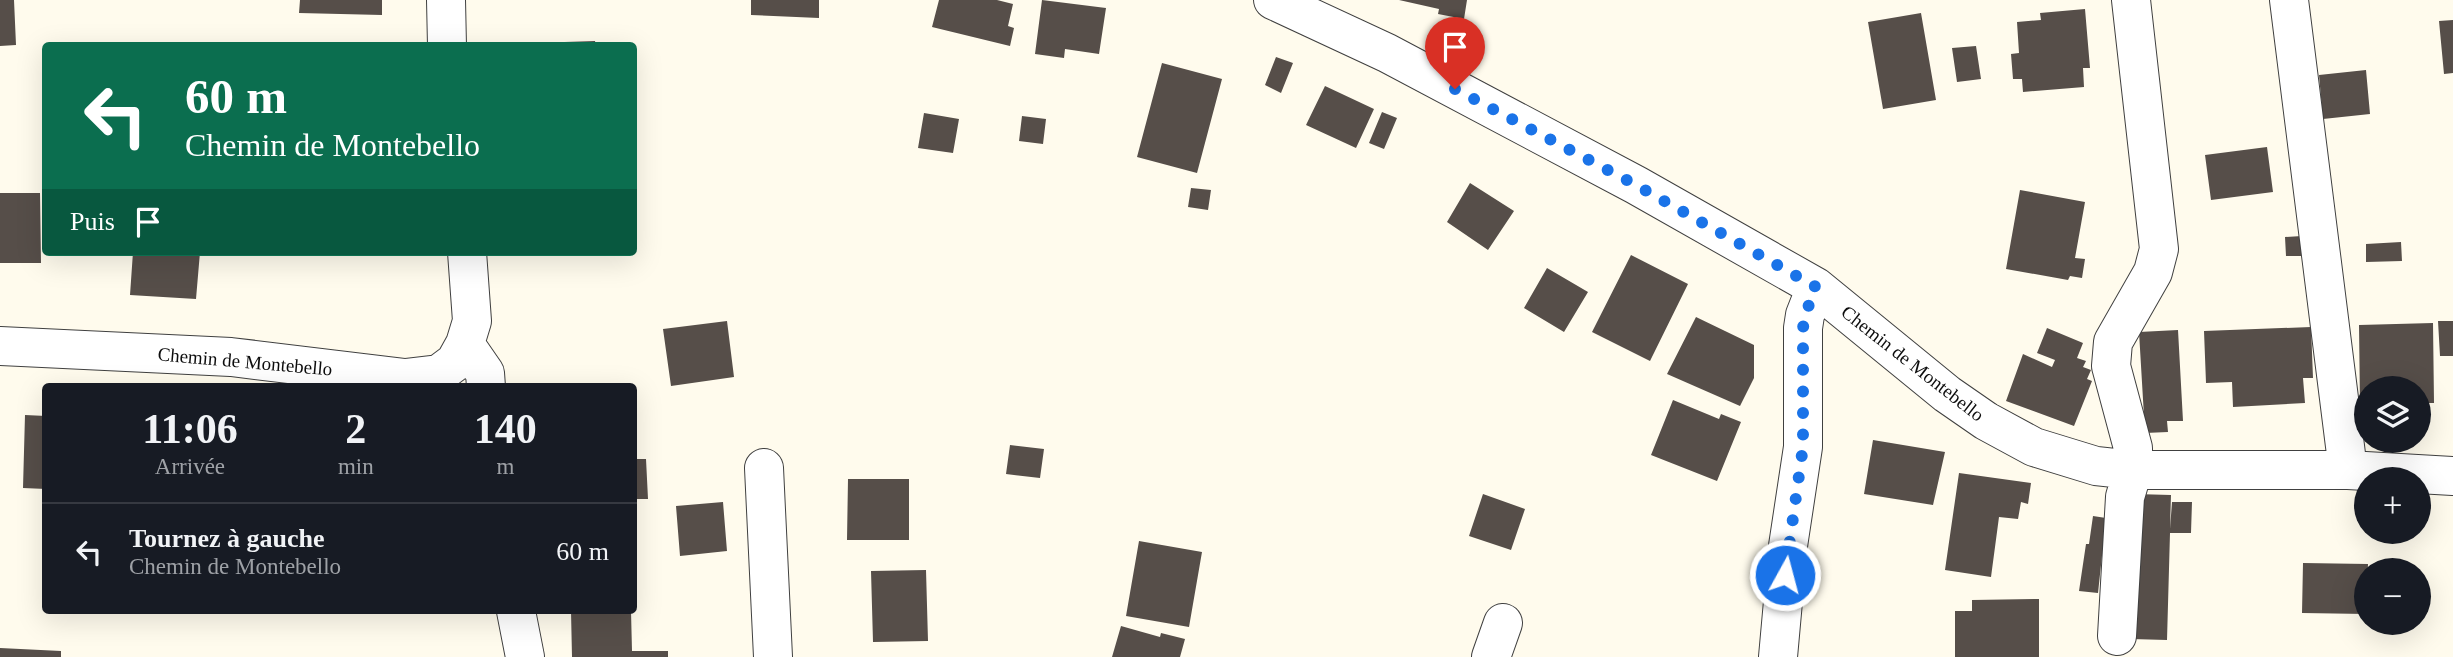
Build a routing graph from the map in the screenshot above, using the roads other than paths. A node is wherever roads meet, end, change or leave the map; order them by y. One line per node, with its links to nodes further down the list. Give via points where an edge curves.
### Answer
1 (446, 0): 5 (street)
2 (1273, 0): 7 (street, Chemin de Montebello, via 1435,78)
3 (2132, 0): 12 (street, via 2159,249 2153,272 2113,342 2111,366 2133,448)
4 (2289, 0): 13 (street)
5 (447, 42)
6 (467, 256): 8 (street, via 472,321)
7 (1816, 287): 12 (street, Chemin de Montebello, via 1986,421 2034,447 2096,466); 19 (street, via 1803,328 1803,447)
8 (466, 344): 9 (street, Chemin de Montebello, via 455,362 439,373 405,378 231,357); 10 (street, via 485,373)
9 (0, 346)
10 (486, 383)
11 (764, 468): 18 (street)
12 (2133, 470): 13 (street, Chemin de Montebello); 16 (street, via 2126,497)
13 (2348, 470): 14 (street, Chemin de Montebello)
14 (2453, 476)
15 (517, 614): 17 (street)
16 (2117, 636)
17 (525, 657)
18 (773, 657)
19 (1778, 657)

